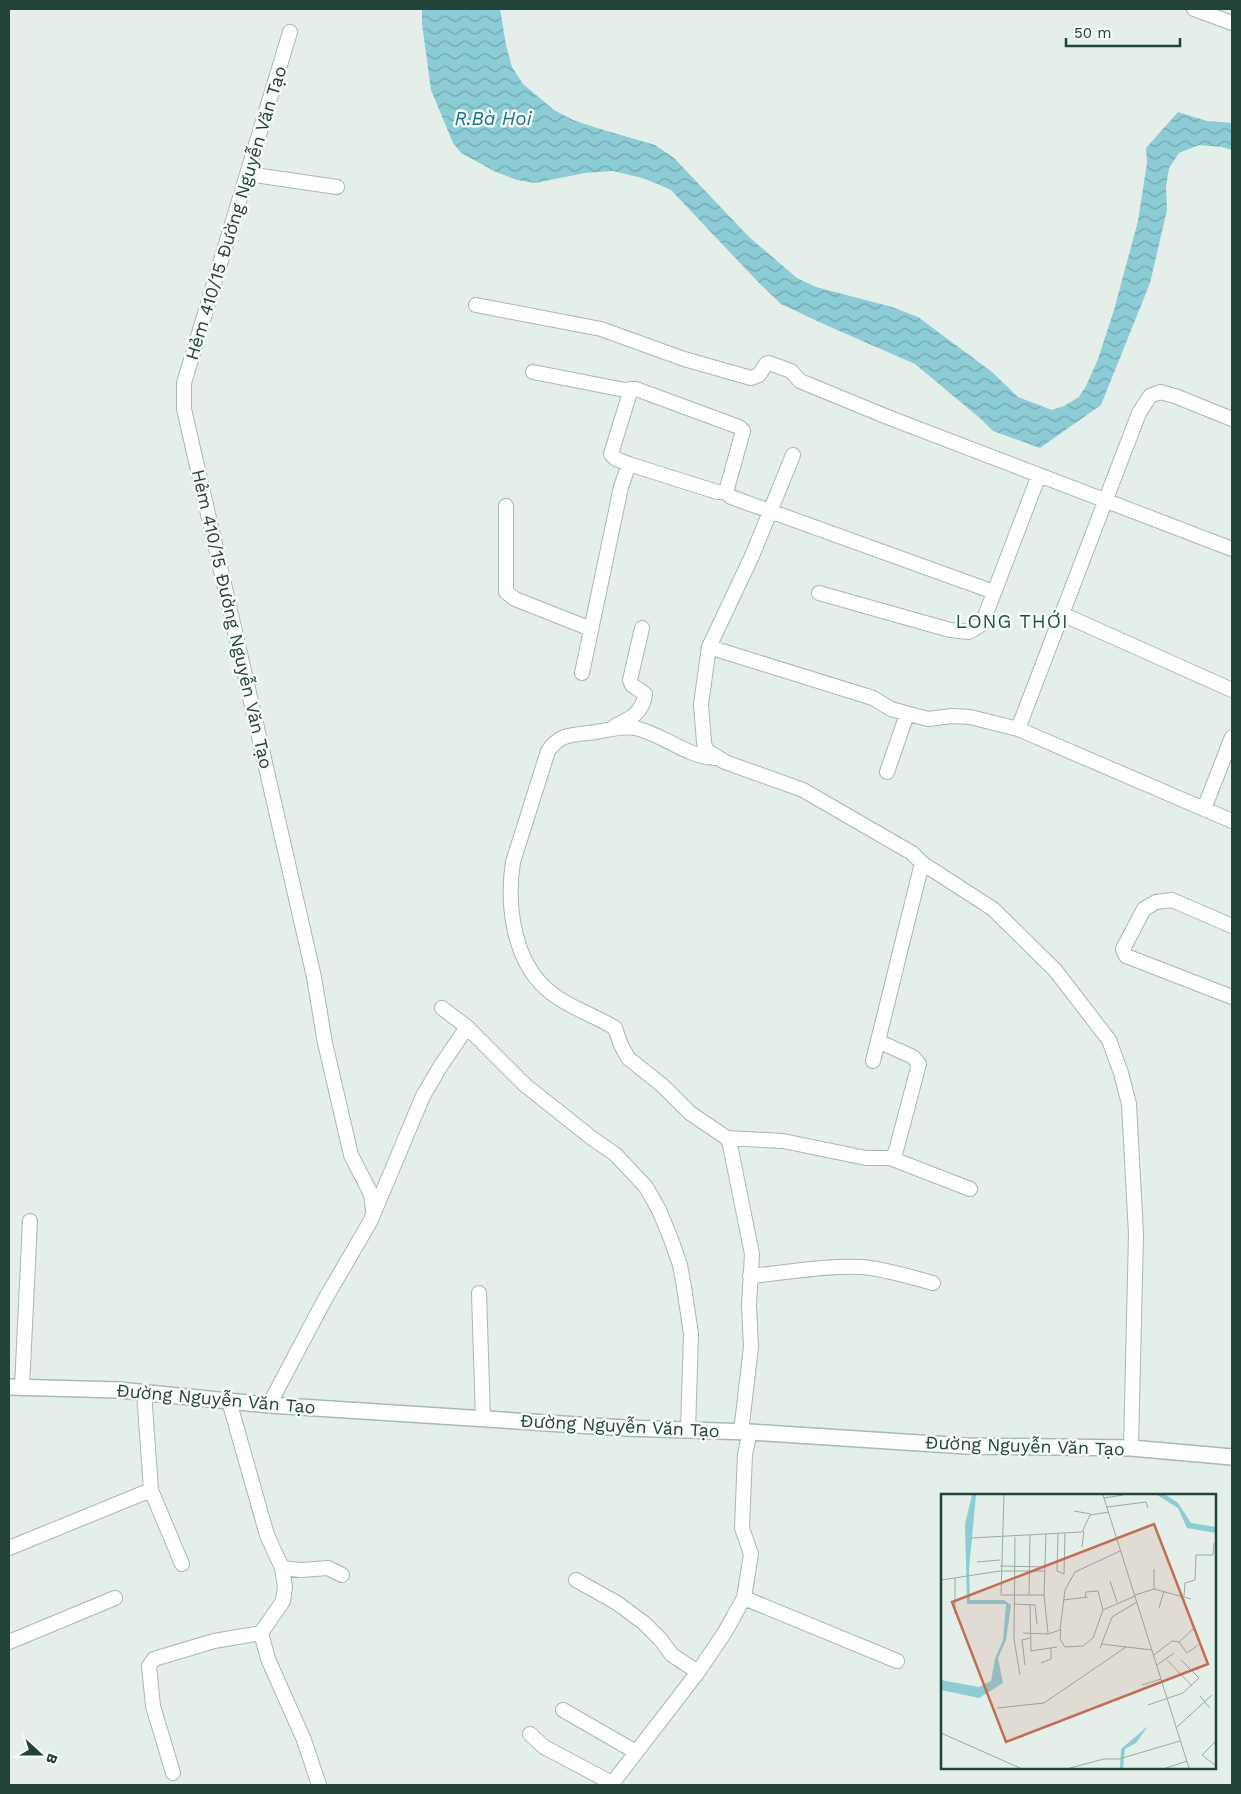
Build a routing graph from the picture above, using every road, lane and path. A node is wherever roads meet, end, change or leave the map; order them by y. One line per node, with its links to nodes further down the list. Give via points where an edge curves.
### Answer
1 (1194, 9): 2 (street)
2 (1232, 23)
3 (290, 32): 4 (street, Hẻm 410/15 Đường Nguyễn Văn Tạo)
4 (248, 174): 5 (street); 44 (street, Hẻm 410/15 Đường Nguyễn Văn Tạo, via 184,383 184,409 314,977 325,1043 351,1155 371,1194)
5 (337, 187)
6 (476, 305): 12 (street, via 601,330 751,378 759,375 769,363 791,372 800,381)
7 (533, 372): 8 (street)
8 (631, 389): 11 (street, via 611,454); 13 (street, via 734,424 743,431)
9 (1232, 419): 14 (street, via 1175,396 1160,392 1150,396 1139,413)
10 (793, 455): 16 (street)
11 (629, 464): 13 (street); 21 (street, via 621,487)
12 (1039, 475): 14 (street); 18 (street)
13 (726, 492): 16 (street, via 731,497)
14 (1106, 500): 17 (street); 20 (street)
15 (506, 506): 21 (street, via 506,592 515,599)
16 (770, 511): 18 (street); 23 (street)
17 (1232, 549)
18 (994, 592): 19 (street, via 982,624 969,632 950,630)
19 (819, 593)
20 (1062, 614): 25 (street); 28 (street)
21 (591, 628): 24 (street)
22 (642, 628): 27 (street, via 630,680 645,694 644,701 639,713)
23 (709, 647): 26 (street, via 873,698); 30 (street, via 701,704 704,743 706,750)
24 (582, 673)
25 (1232, 690)
26 (907, 714): 28 (street, via 928,719 970,717); 31 (street)
27 (608, 730): 30 (street, via 633,727 662,737 691,753); 41 (street, via 558,739 548,751 510,880 518,942 542,986 615,1028 628,1058 690,1113)
28 (1018, 730): 32 (street)
29 (1232, 737): 32 (street)
30 (718, 758): 34 (street, via 803,790)
31 (886, 772)
32 (1204, 809): 33 (street)
33 (1232, 821)
34 (922, 863): 39 (street); 56 (street, via 994,909 1055,970 1109,1040 1121,1072 1129,1104 1136,1234)
35 (1232, 926): 36 (street, via 1172,900 1156,902 1144,909 1123,948 1126,956)
36 (1232, 997)
37 (442, 1008): 38 (street)
38 (467, 1027): 44 (street, via 423,1096); 54 (street, via 524,1084 615,1154 646,1187 659,1210 680,1265 691,1334)
39 (878, 1040): 40 (street); 42 (street, via 913,1057 919,1064 897,1147)
40 (873, 1061)
41 (727, 1138): 42 (street, via 783,1141 848,1156); 46 (street, via 752,1254)
42 (890, 1158): 43 (street)
43 (970, 1189)
44 (374, 1210): 52 (street)
45 (30, 1220): 49 (street)
46 (750, 1276): 47 (street, via 863,1267); 55 (street, via 751,1347)
47 (933, 1283)
48 (479, 1293): 53 (street)
49 (15, 1387): 50 (main road, Đường Nguyễn Văn Tạo)
50 (144, 1392): 51 (main road, Đường Nguyễn Văn Tạo); 58 (street)
51 (229, 1401): 52 (main road, Đường Nguyễn Văn Tạo); 61 (street, via 267,1535)
52 (269, 1405): 53 (main road, Đường Nguyễn Văn Tạo)
53 (483, 1419): 54 (main road, Đường Nguyễn Văn Tạo)
54 (688, 1430): 55 (main road, Đường Nguyễn Văn Tạo)
55 (746, 1432): 56 (main road, Đường Nguyễn Văn Tạo, via 966,1446); 65 (street, via 742,1528 751,1554)
56 (1131, 1448): 57 (main road, Đường Nguyễn Văn Tạo)
57 (1232, 1457)
58 (151, 1490): 59 (street); 60 (street)
59 (9, 1548)
60 (182, 1564)
61 (282, 1568): 62 (street, via 328,1568); 66 (street, via 283,1600)
62 (342, 1575)
63 (576, 1580): 69 (street, via 644,1623 672,1655)
64 (114, 1598): 67 (street)
65 (744, 1598): 68 (street); 69 (street)
66 (260, 1633): 73 (street, via 214,1641 151,1662 153,1706); 75 (street)
67 (9, 1642)
68 (897, 1661)
69 (698, 1672): 72 (street)
70 (563, 1710): 72 (street)
71 (530, 1734): 74 (street, via 544,1747)
72 (636, 1752): 74 (street)
73 (173, 1773)
74 (611, 1784)
75 (319, 1785)

